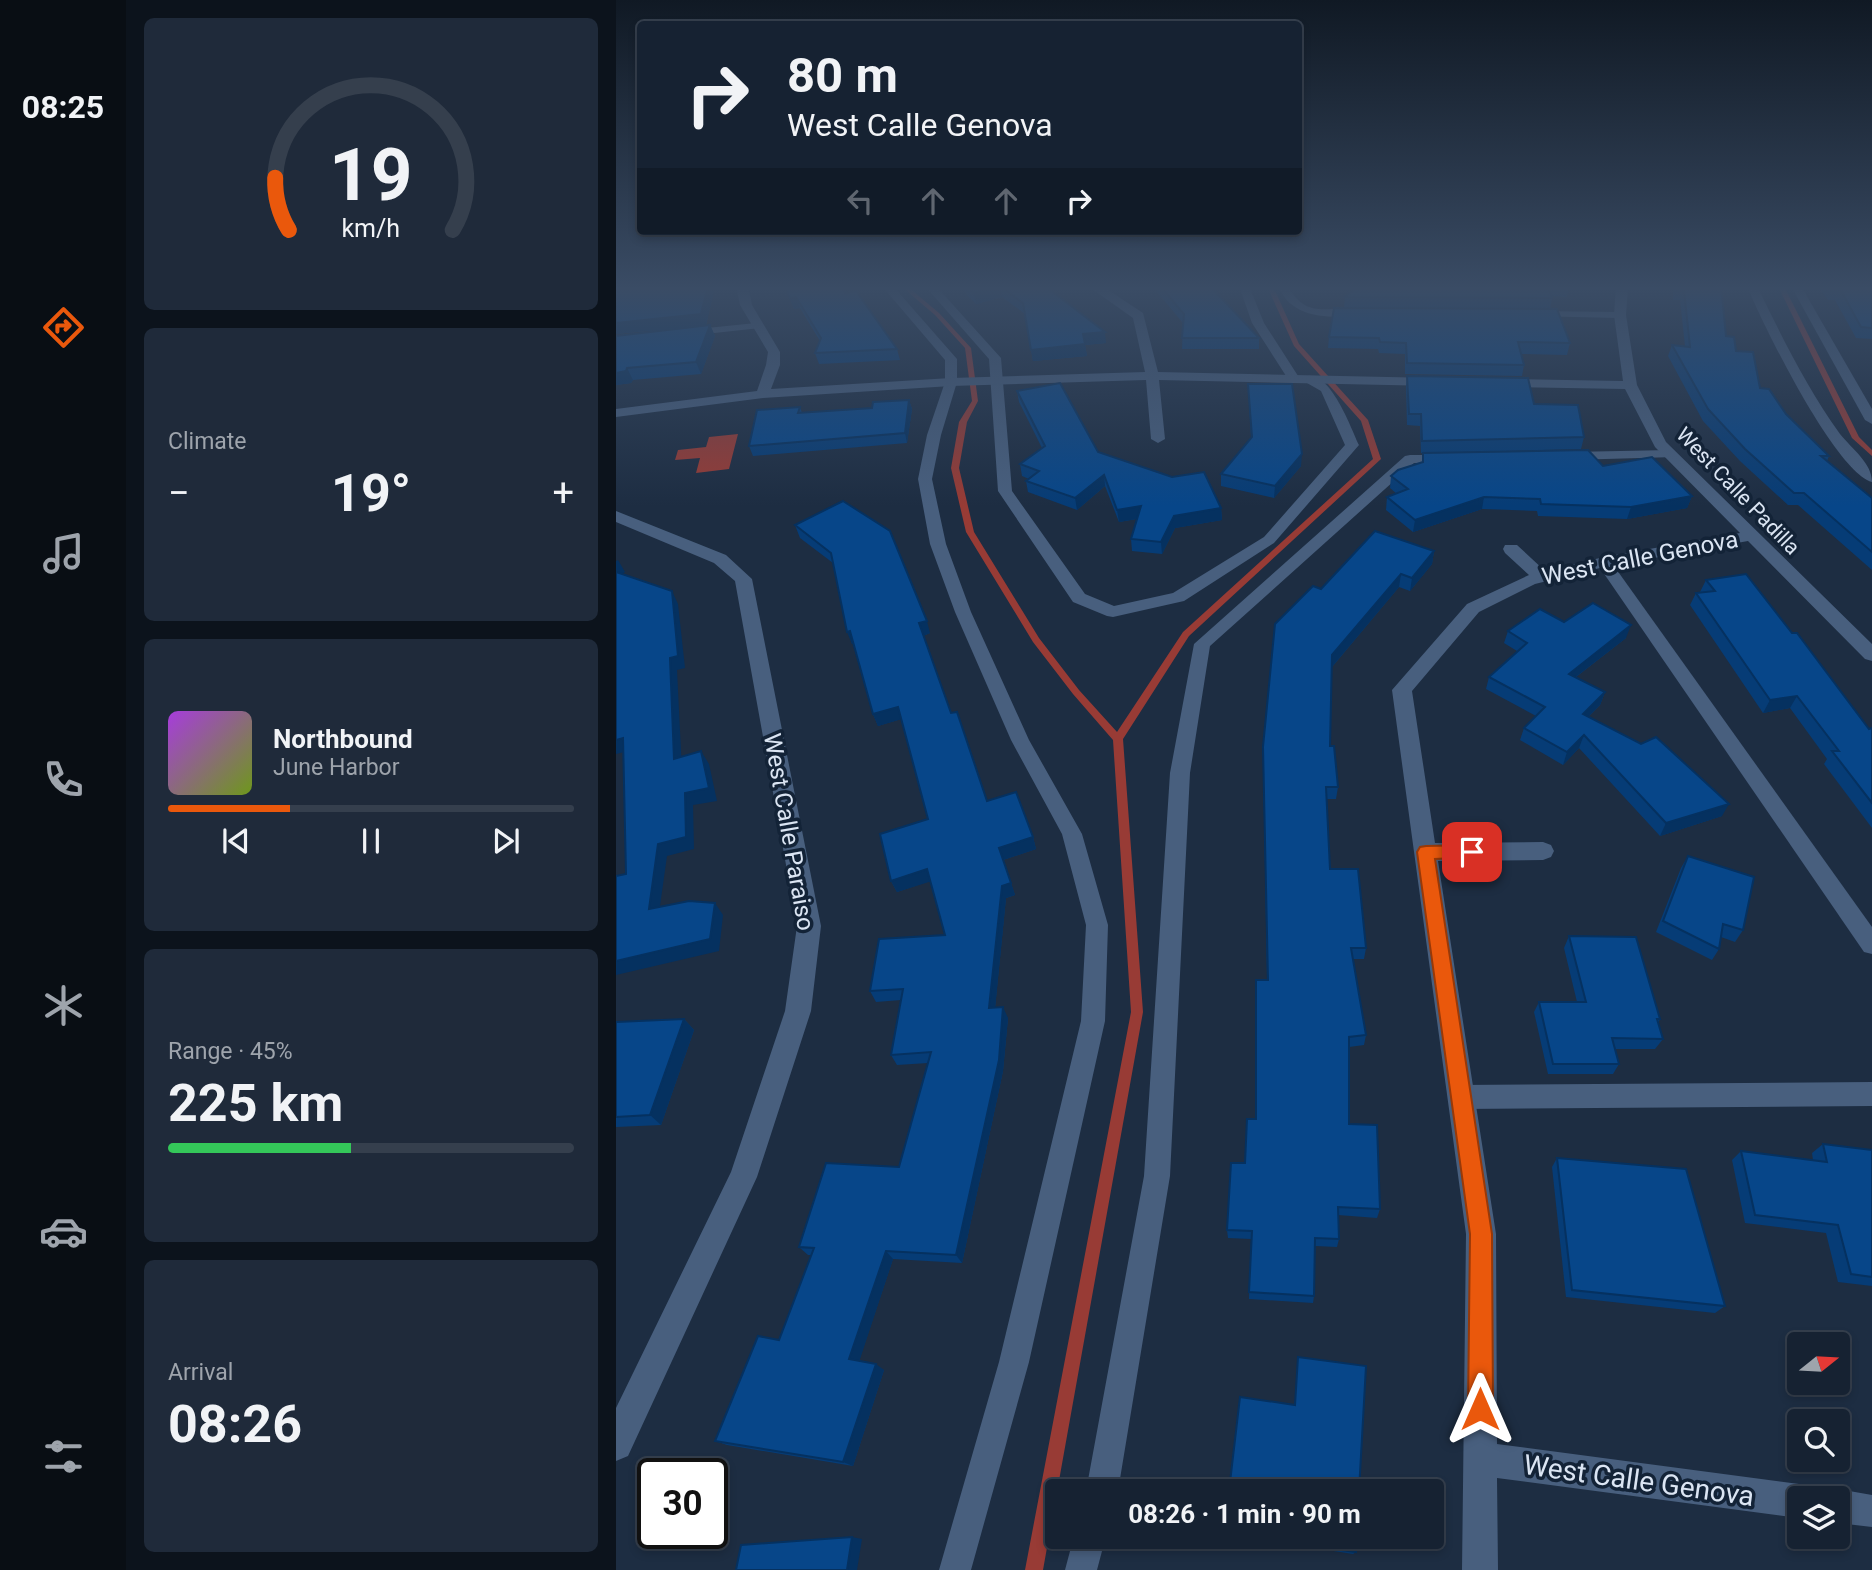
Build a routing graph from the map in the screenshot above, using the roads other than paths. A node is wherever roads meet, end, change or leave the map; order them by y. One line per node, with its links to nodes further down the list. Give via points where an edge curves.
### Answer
1 (773, 359): 16 (street)
2 (951, 359): 12 (lane)
3 (995, 359): 11 (lane)
4 (1148, 359): 9 (street)
5 (1288, 359): 10 (lane)
6 (1626, 359): 15 (street, West Calle Padilla)
7 (1791, 359): 23 (lane, via 1821,416)
8 (1838, 359): 18 (lane)
9 (1152, 376): 10 (street); 11 (street); 19 (street)
10 (1304, 379): 11 (lane, via 1326,389 1352,445 1269,540 1178,597 1113,612 1079,598 1005,491); 13 (street)
11 (998, 381): 12 (street)
12 (951, 382): 16 (street); 40 (lane, via 925,479 938,544 1020,740 1072,834 1097,925 1093,1021 1014,1362)
13 (1453, 382)
14 (1494, 383): 15 (street)
15 (1630, 385): 20 (street, West Calle Padilla, via 1660,444)
16 (763, 394): 17 (street)
17 (616, 413)
18 (1872, 420)
19 (1158, 439)
20 (1670, 454): 21 (lane); 25 (street, West Calle Padilla)
21 (1547, 456)
22 (1465, 458): 37 (lane, via 1410,459 1202,644 1180,773 1157,1176)
23 (1872, 478)
24 (616, 516): 35 (street, West Calle Paraiso, via 720,559 743,579 809,926 798,1011 743,1177)
25 (1750, 536): 27 (street, West Calle Genova); 29 (street, West Calle Padilla)
26 (1511, 550): 28 (street)
27 (1604, 562): 28 (street, West Calle Genova); 32 (lane)
28 (1541, 578): 31 (street, West Calle Genova, via 1473,608 1402,690)
29 (1872, 656)
30 (1543, 851): 31 (street)
31 (1426, 852): 34 (street, West Calle Genova)
32 (1872, 945)
33 (1872, 1094): 34 (lane)
34 (1460, 1097): 36 (street, West Calle Genova, via 1481,1234)
35 (616, 1444)
36 (1480, 1459): 38 (street, West Calle Genova); 42 (street, West Calle Genova)
37 (1104, 1479)
38 (1787, 1499)
39 (1087, 1549): 41 (lane)
40 (955, 1570)
41 (1081, 1570)
42 (1480, 1570)

